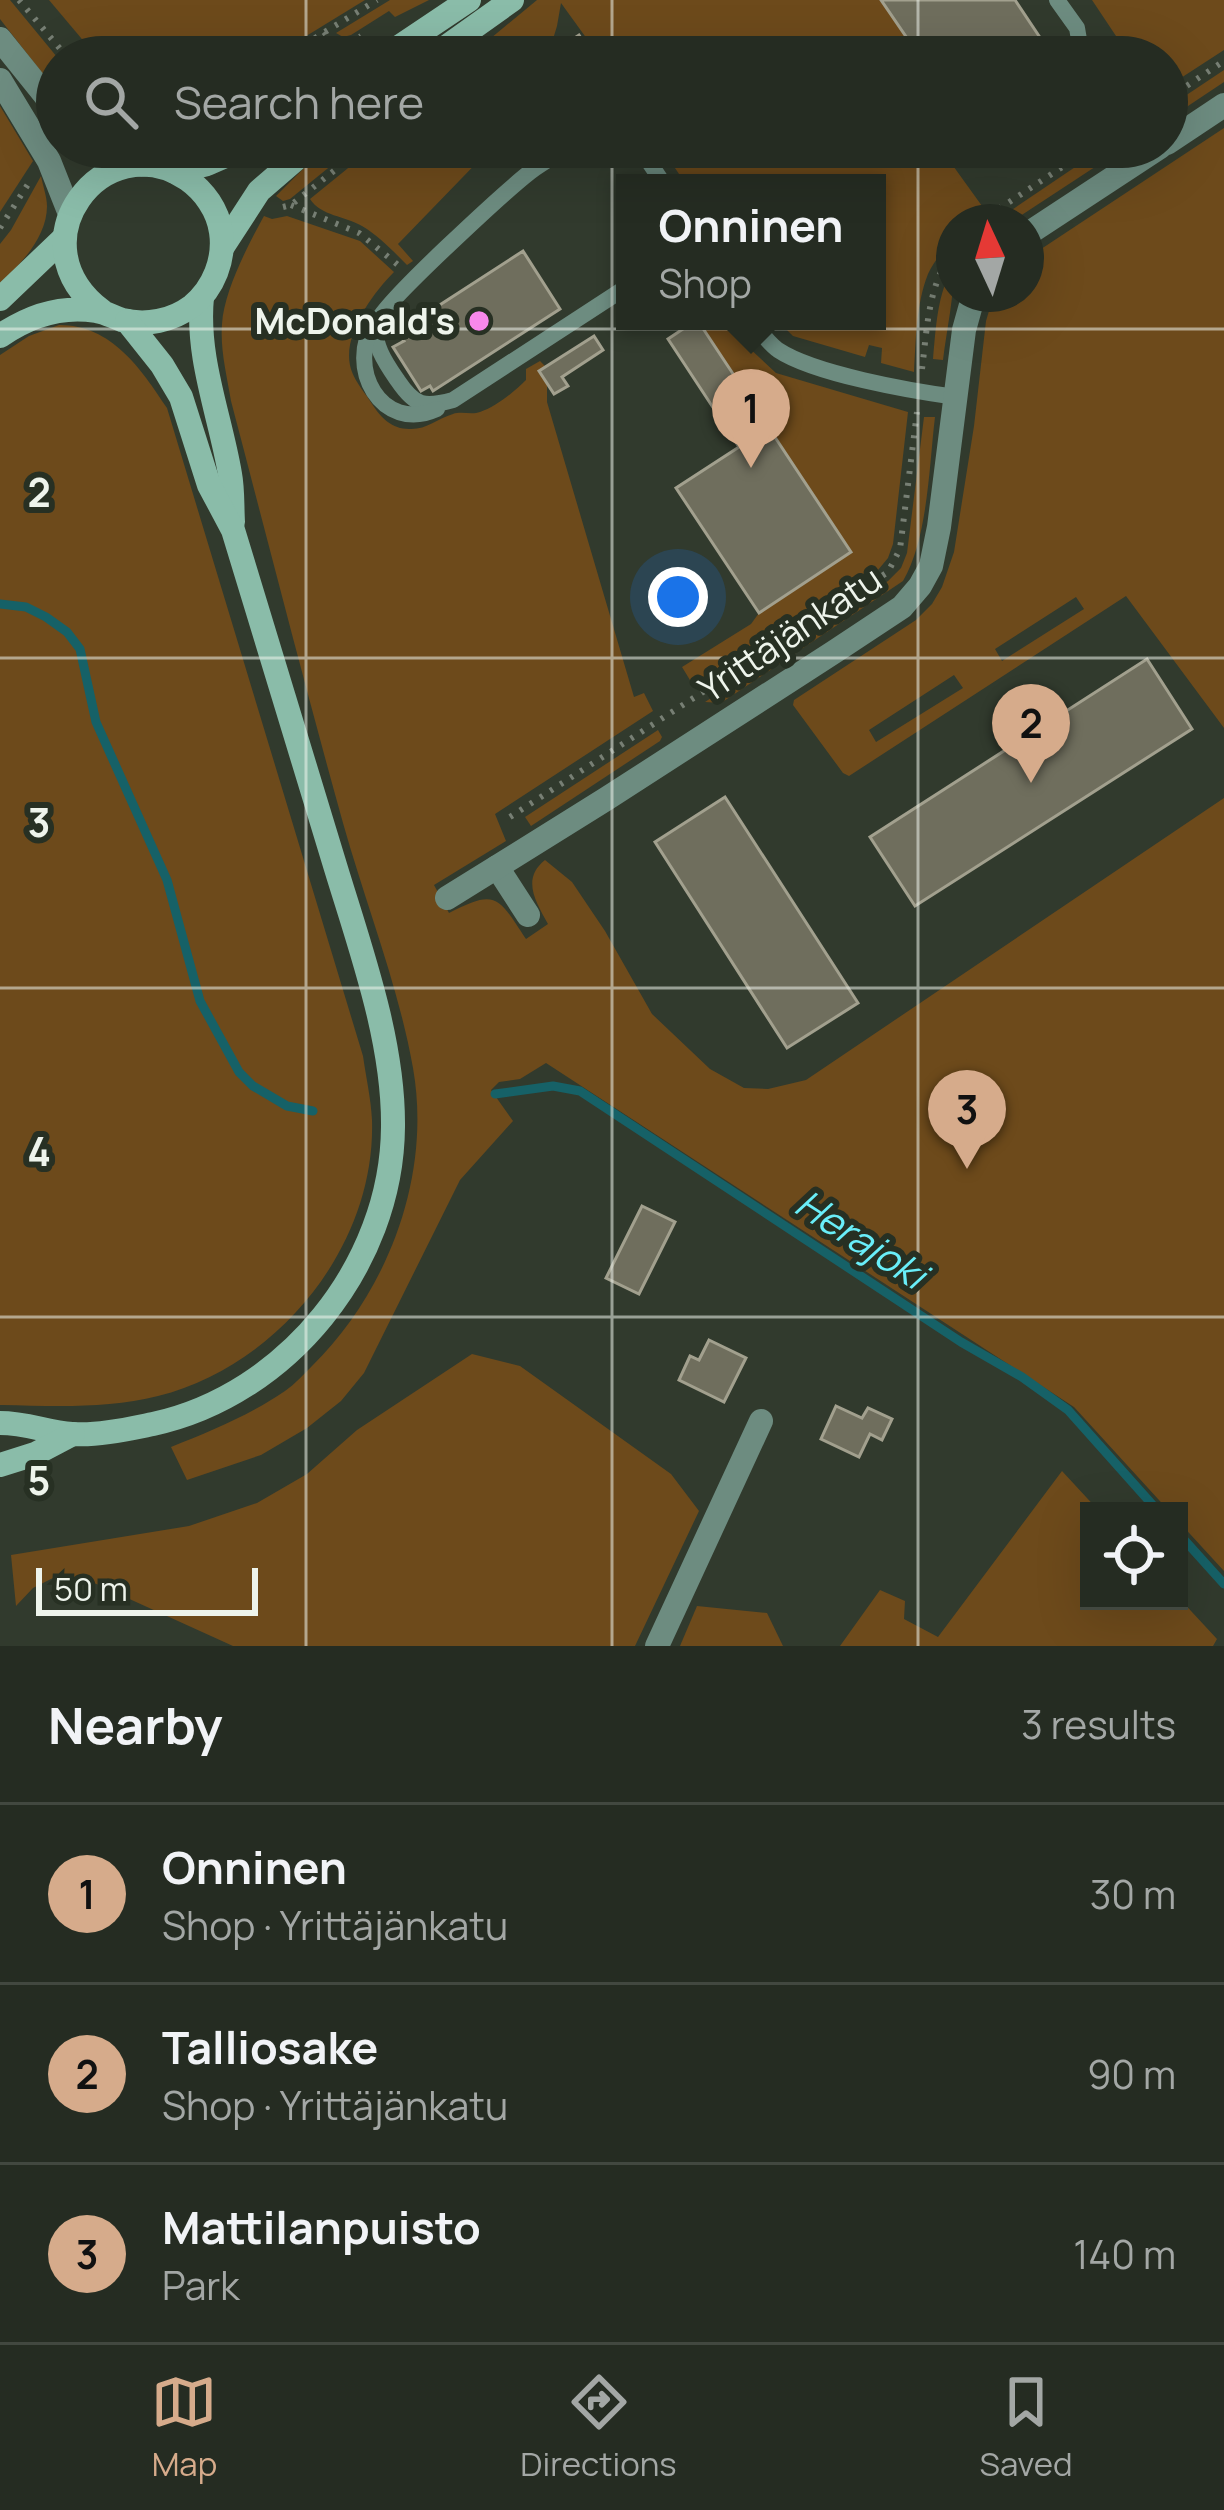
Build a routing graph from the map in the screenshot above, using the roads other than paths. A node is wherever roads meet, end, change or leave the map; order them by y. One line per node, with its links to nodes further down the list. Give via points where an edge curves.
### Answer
1 (469, 0): 4 (main road)
2 (512, 0): 5 (main road)
3 (1058, 0): 6 (lane)
4 (415, 36)
5 (462, 36)
6 (1078, 36)
7 (0, 39): 9 (street)
8 (0, 80): 12 (street)
9 (36, 84)
10 (1224, 105): 11 (street)
11 (1188, 129)
12 (36, 139)
13 (51, 168): 22 (street)
14 (124, 168): 22 (main road, via 92,184)
15 (157, 168): 20 (main road)
16 (191, 168): 20 (main road)
17 (286, 168): 23 (main road, via 259,191)
18 (535, 168): 29 (lane, via 406,274)
19 (1129, 168): 21 (street)
20 (175, 172): 23 (main road, via 215,211)
21 (1044, 223)
22 (67, 226): 26 (main road); 27 (main road, via 69,272)
23 (222, 248): 25 (main road)
24 (616, 293): 34 (lane)
25 (202, 297): 30 (main road, via 176,316); 35 (main road, via 203,356 231,478)
26 (0, 299)
27 (102, 311): 30 (main road); 32 (main road, via 44,313)
28 (969, 312): 33 (street, Yrittäjänkatu)
29 (379, 316): 34 (lane, via 382,356 412,399); 34 (lane, via 363,357 385,406 414,416)
30 (128, 321): 35 (main road, via 181,397)
31 (759, 330): 33 (lane, via 800,362)
32 (0, 335)
33 (956, 397): 36 (street, Yrittäjänkatu, via 931,566 902,607)
34 (452, 400)
35 (233, 530): 41 (main road, via 368,980 392,1086 392,1157 359,1261 324,1316 283,1358 193,1412)
36 (497, 867): 37 (street, Yrittäjänkatu); 38 (street)
37 (447, 898)
38 (527, 915)
39 (761, 1421): 43 (street)
40 (0, 1423): 41 (main road)
41 (73, 1435): 42 (main road)
42 (0, 1465)
43 (657, 1646)

